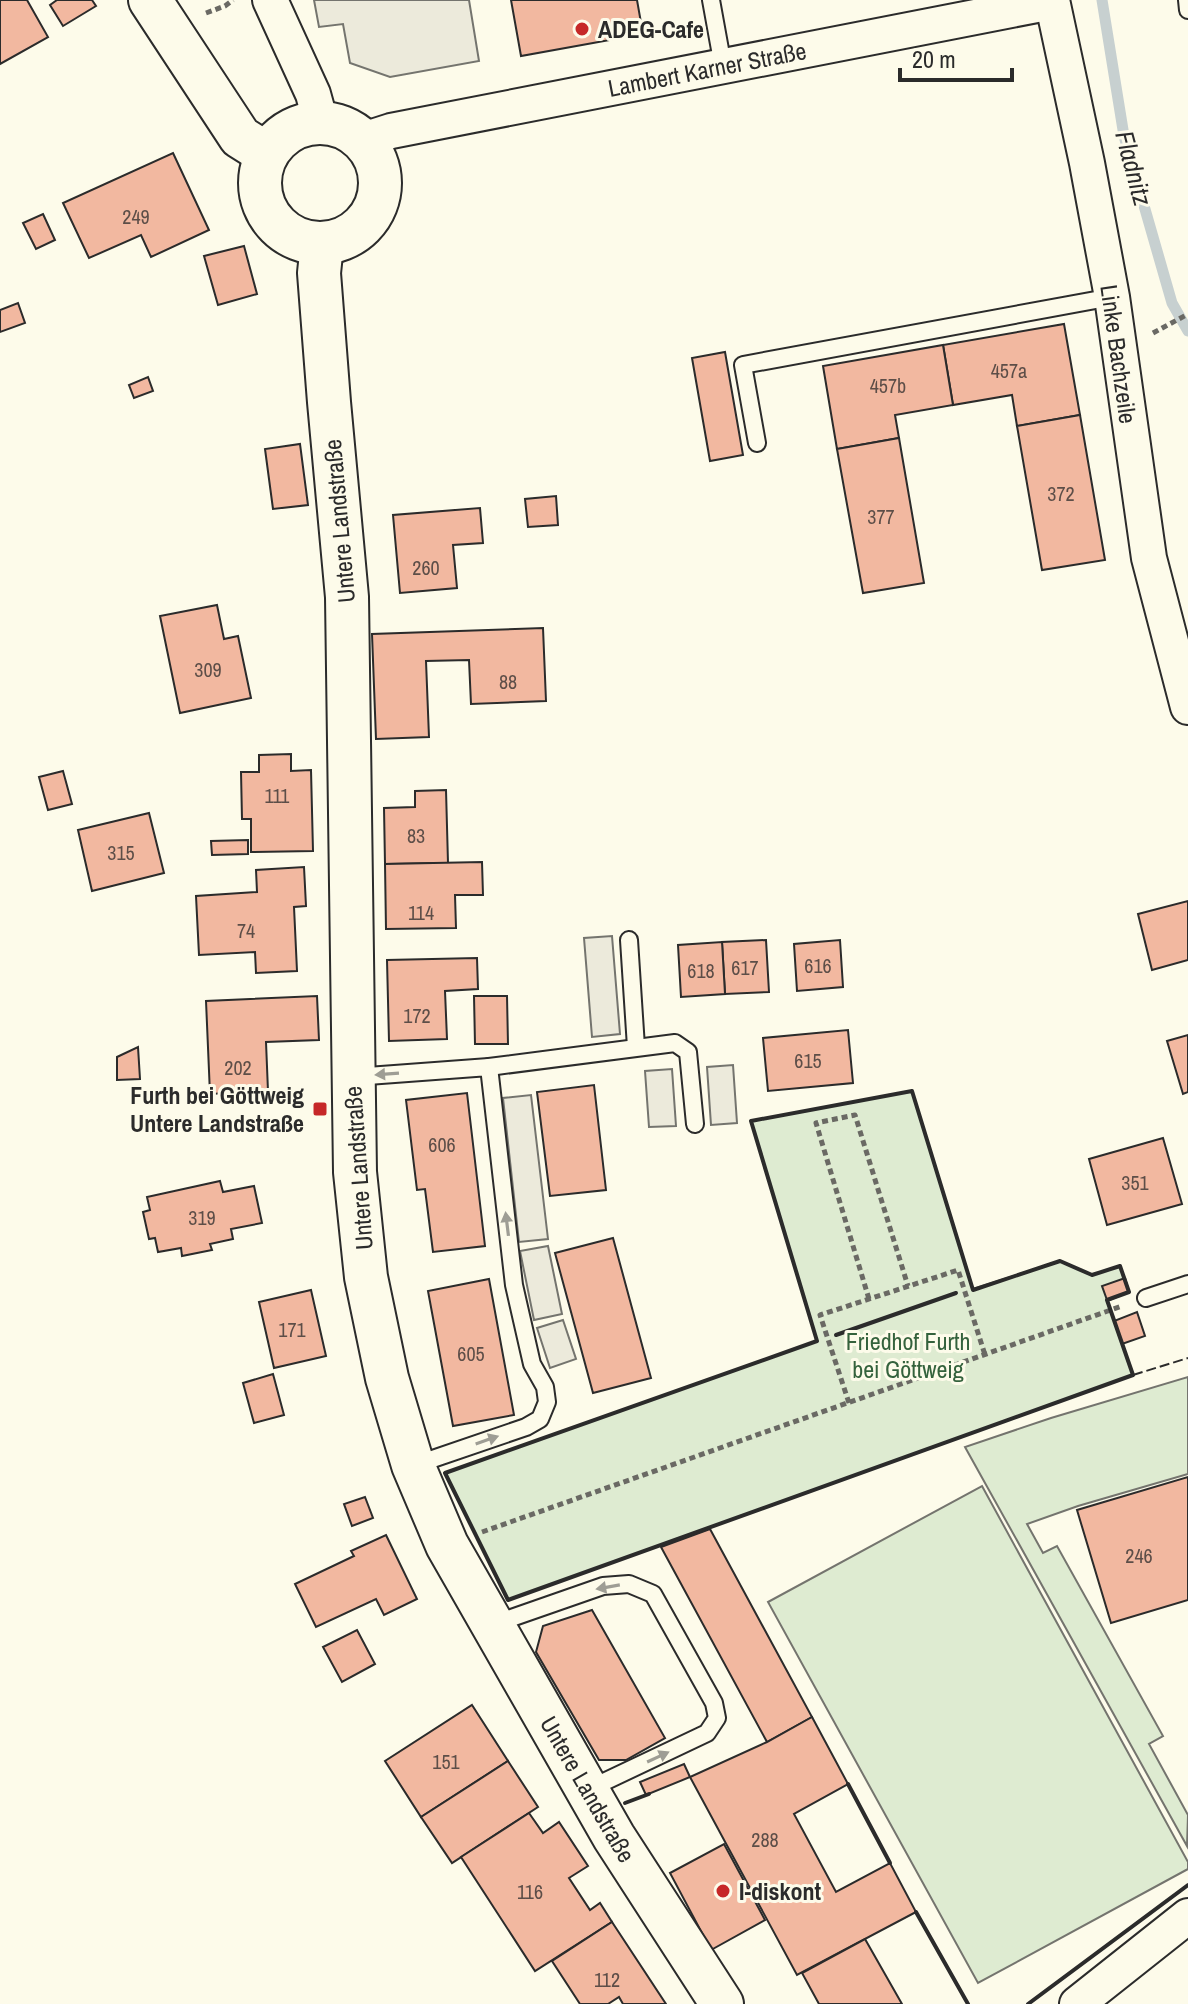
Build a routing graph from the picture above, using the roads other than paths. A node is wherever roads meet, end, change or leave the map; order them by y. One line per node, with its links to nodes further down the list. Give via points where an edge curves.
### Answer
1 (150, 0): 10 (street, via 240,137)
2 (270, 0): 8 (street)
3 (711, 0): 7 (lane)
4 (1187, 0): 6 (lane)
5 (1052, 1): 7 (street, Lambert Karner Straße); 12 (street, Linke Bachzeile)
6 (1188, 10)
7 (723, 66): 9 (street, Lambert Karner Straße)
8 (321, 123): 9 (street); 10 (street, via 299,126)
9 (363, 140): 11 (street, via 381,178 377,206 360,229)
10 (267, 154): 11 (street, via 259,184 268,214 291,236)
11 (322, 244): 18 (street, Untere Landstraße, via 319,273 347,597)
12 (1112, 297): 13 (lane, via 743,365); 14 (street, Linke Bachzeile, via 1149,558)
13 (757, 443)
14 (1188, 707)
15 (629, 940): 16 (lane)
16 (636, 1047): 17 (lane); 19 (lane, via 675,1043 688,1052)
17 (489, 1067): 18 (lane, one-way to 18); 22 (lane, one-way to 17, via 526,1427 540,1419 547,1402 532,1364 514,1285)
18 (352, 1077): 22 (street, Untere Landstraße, via 366,1277 387,1378)
19 (695, 1124)
20 (1188, 1284): 21 (lane)
21 (1146, 1298)
22 (413, 1465): 23 (street, Untere Landstraße, via 447,1545)
23 (492, 1625): 24 (street, Untere Landstraße); 24 (lane, one-way to 23, via 707,1733 717,1718 714,1703 653,1594 629,1584 603,1586)
24 (587, 1790): 26 (street, Untere Landstraße)
25 (1188, 1916): 27 (street)
26 (722, 2004)
27 (1077, 2004)

